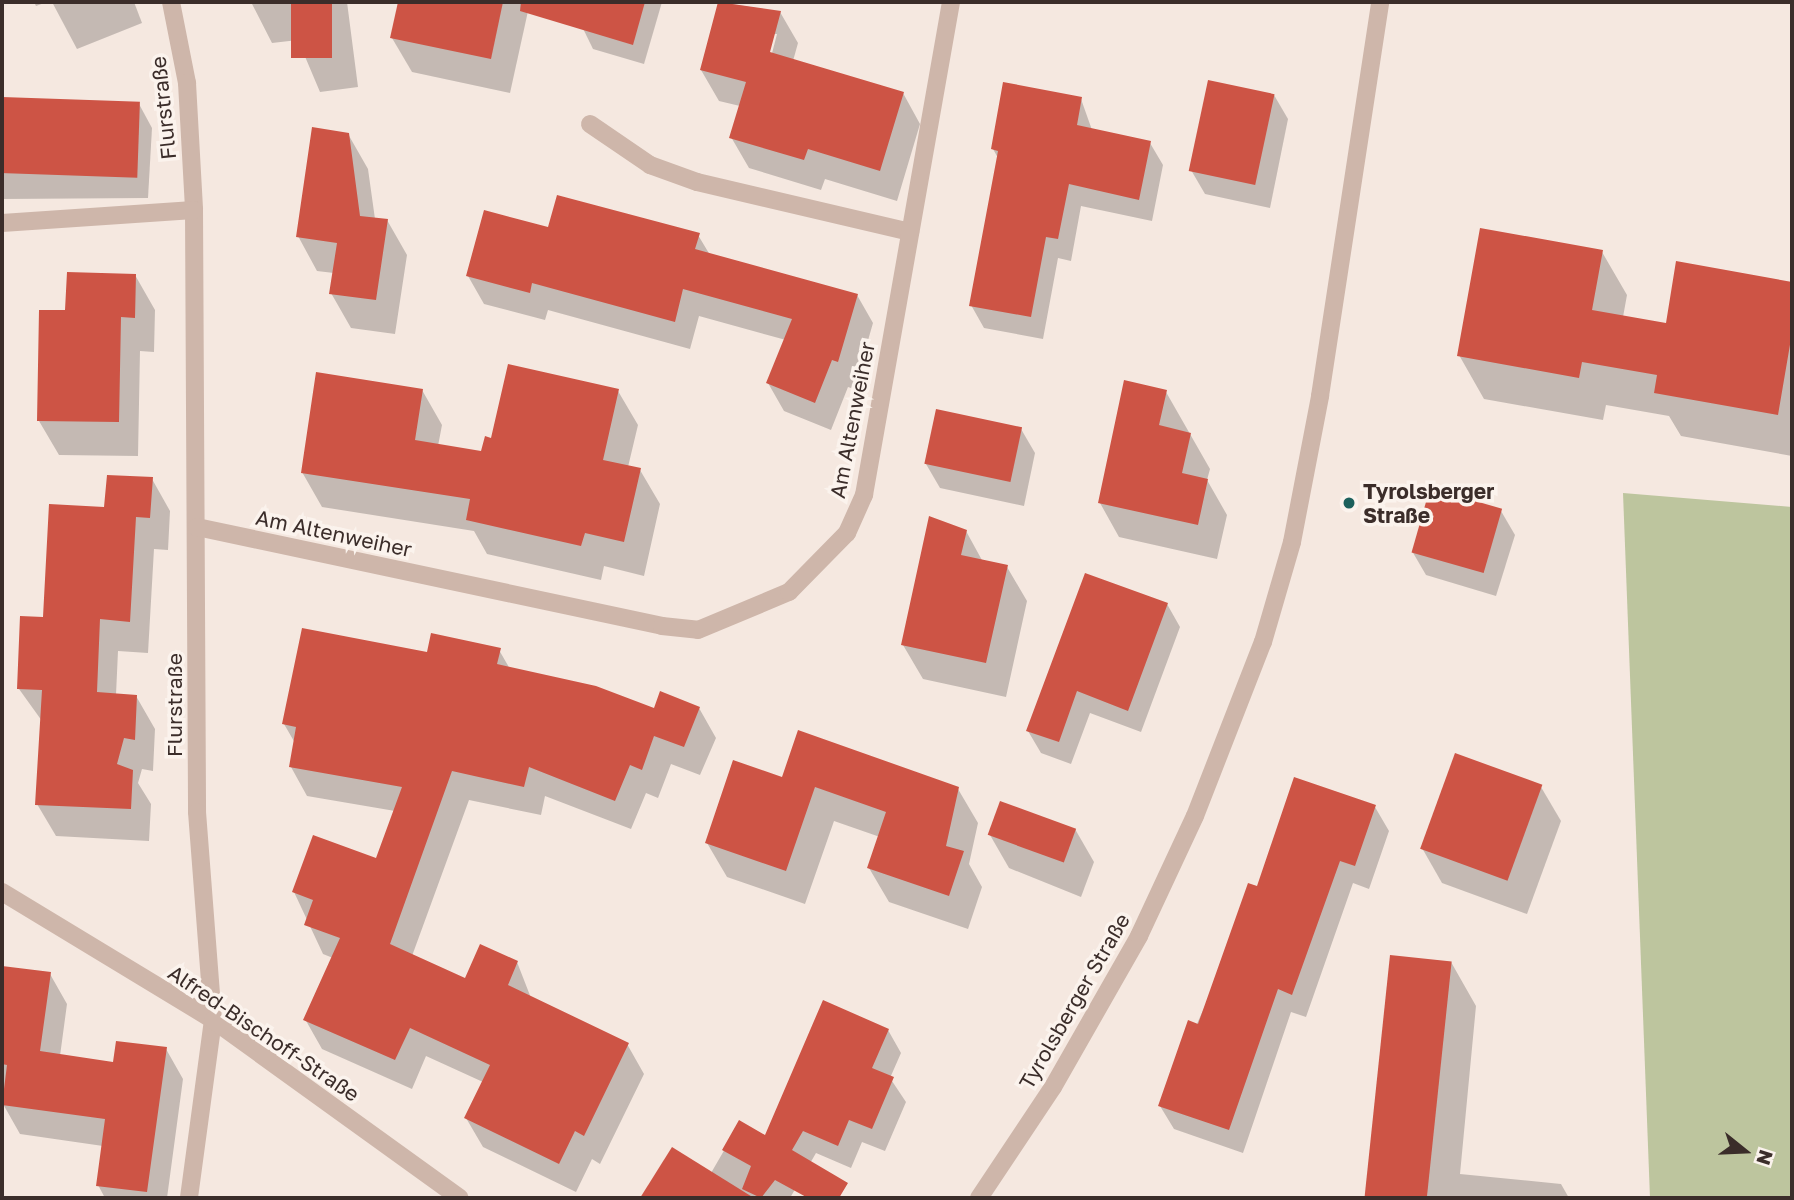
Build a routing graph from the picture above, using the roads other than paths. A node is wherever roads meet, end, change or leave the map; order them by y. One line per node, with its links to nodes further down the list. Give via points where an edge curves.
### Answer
1 (171, 2): 5 (street, Flurstraße, via 187,83)
2 (951, 2): 7 (street, Am Altenweiher)
3 (1380, 2): 13 (street, Tyrolsberger Straße, via 1320,396 1292,542 1263,642 1195,816 1139,936 1053,1087)
4 (590, 124): 7 (street, via 650,165 697,182)
5 (194, 210): 6 (street); 8 (street, Flurstraße)
6 (2, 223)
7 (910, 232): 8 (street, Am Altenweiher, via 864,495 847,533 823,564 789,592 743,615 698,630 662,626)
8 (197, 527): 10 (street, Flurstraße, via 197,812)
9 (2, 892): 10 (street, Alfred-Bischoff-Straße)
10 (213, 1020): 11 (street, Flurstraße); 12 (street, Alfred-Bischoff-Straße)
11 (189, 1198)
12 (460, 1198)
13 (979, 1198)

